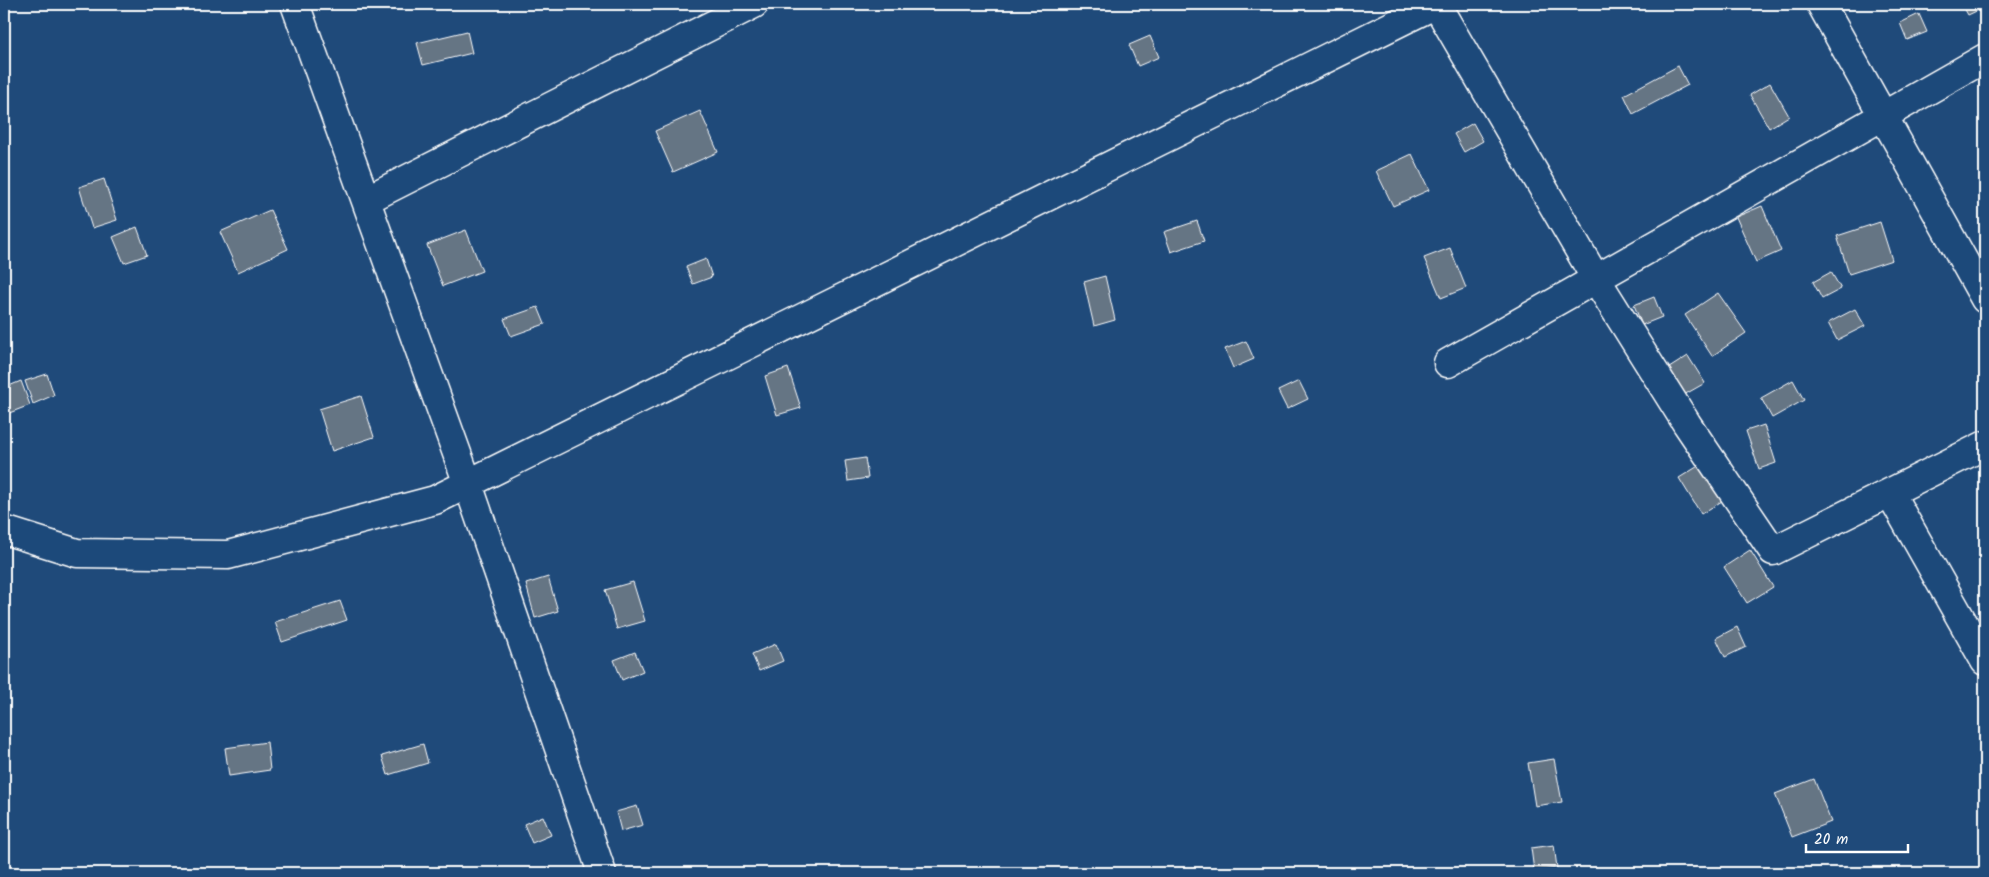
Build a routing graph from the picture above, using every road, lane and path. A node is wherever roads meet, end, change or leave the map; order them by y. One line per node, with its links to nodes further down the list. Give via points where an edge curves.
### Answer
1 (295, 4): 7 (street)
2 (754, 4): 7 (street)
3 (1436, 4): 8 (street); 12 (street)
4 (1821, 4): 6 (street)
5 (1985, 58): 6 (street)
6 (1883, 115): 8 (street); 9 (street)
7 (366, 200): 12 (street)
8 (1596, 279): 10 (street); 13 (street, via 1687,424 1773,551)
9 (1985, 299)
10 (1448, 362)
11 (1985, 445): 13 (street)
12 (468, 484): 14 (street, via 435,500 228,556 76,553); 16 (street)
13 (1890, 493): 15 (street)
14 (4, 530)
15 (1985, 661)
16 (602, 873)

